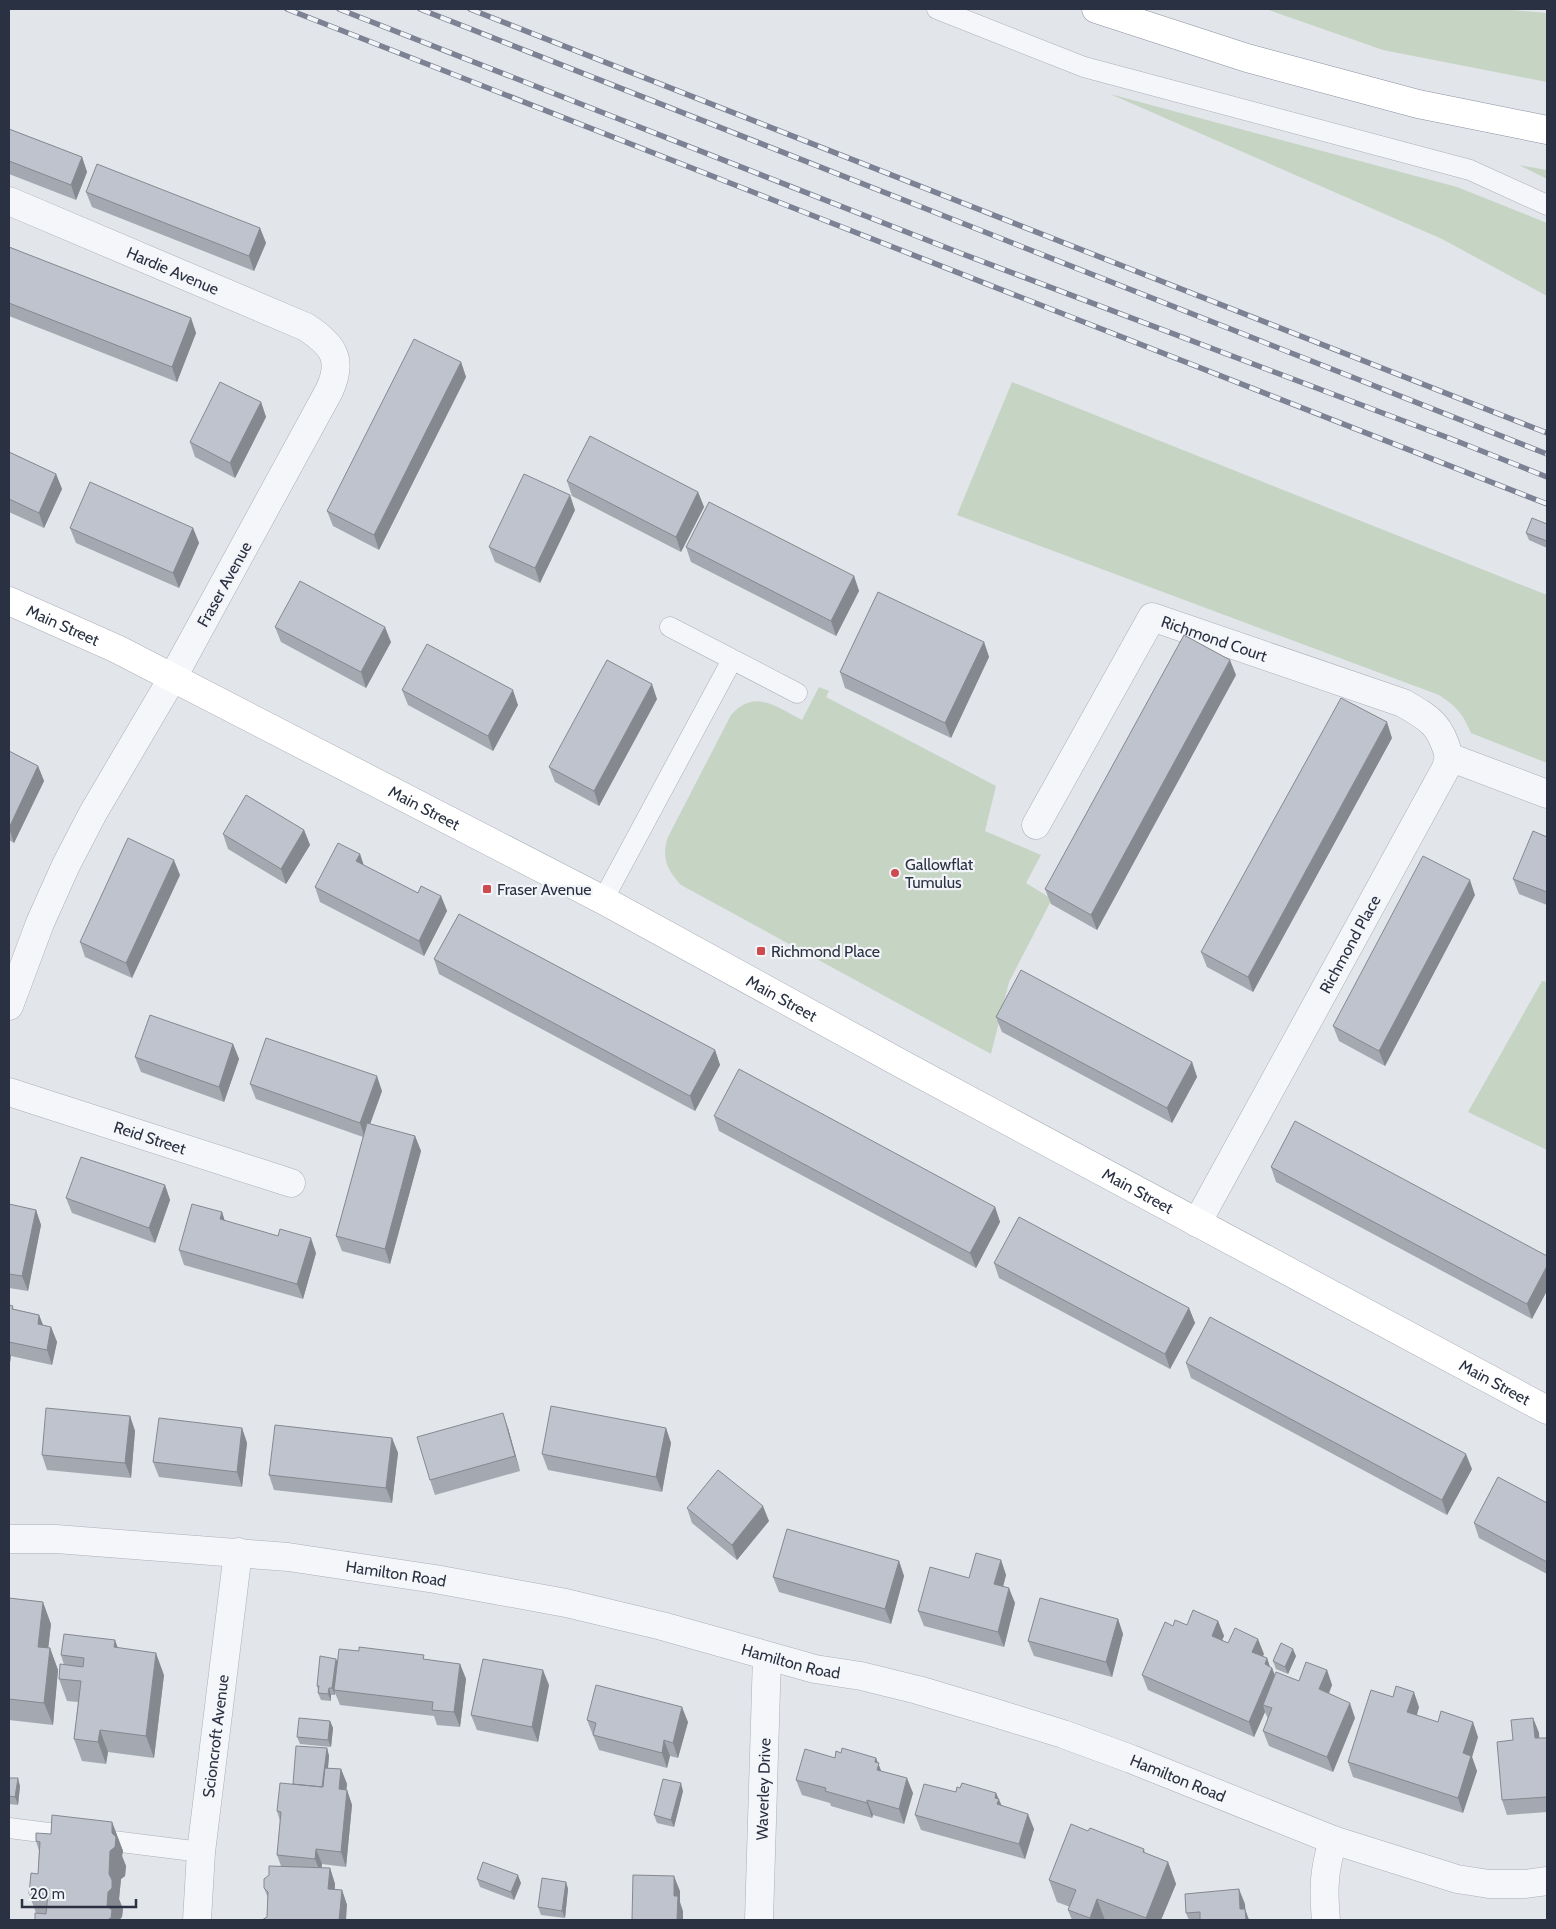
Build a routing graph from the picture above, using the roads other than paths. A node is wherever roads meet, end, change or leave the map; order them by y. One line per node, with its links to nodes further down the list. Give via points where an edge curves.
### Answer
1 (937, 9): 5 (lane, via 1084,67 1470,170)
2 (1096, 9): 3 (main road, via 1256,60 1418,104)
3 (1547, 130)
4 (9, 201): 6 (street, Hardie Avenue, via 306,327)
5 (1547, 205)
6 (332, 347): 10 (street, Fraser Avenue, via 336,358 329,391)
7 (9, 601): 10 (main road, Main Street)
8 (670, 627): 9 (lane)
9 (732, 660): 11 (lane); 15 (lane)
10 (173, 677): 15 (main road, Main Street); 16 (street, Fraser Avenue, via 66,865)
11 (797, 693)
12 (1449, 757): 13 (street); 14 (street, Richmond Court, via 1436,726 1403,703 1152,617); 19 (street, Richmond Place, via 1446,768)
13 (1547, 794)
14 (1036, 825)
15 (603, 900): 19 (main road, Main Street)
16 (9, 1006)
17 (9, 1092): 18 (street, Reid Street)
18 (291, 1183)
19 (1197, 1223): 20 (main road, Main Street)
20 (1547, 1410)
21 (9, 1538): 22 (street, Hamilton Road)
22 (238, 1552): 23 (street, Hamilton Road, via 435,1579 566,1603); 26 (street, Scioncroft Avenue)
23 (767, 1656): 25 (street, Hamilton Road, via 918,1690 1063,1734); 29 (street, Waverley Drive)
24 (9, 1828): 26 (lane)
25 (1333, 1840): 27 (street, Hamilton Road, via 1457,1879 1489,1884); 30 (street, via 1324,1878)
26 (202, 1852): 28 (street, Scioncroft Avenue)
27 (1547, 1881)
28 (197, 1920)
29 (758, 1920)
30 (1326, 1920)

